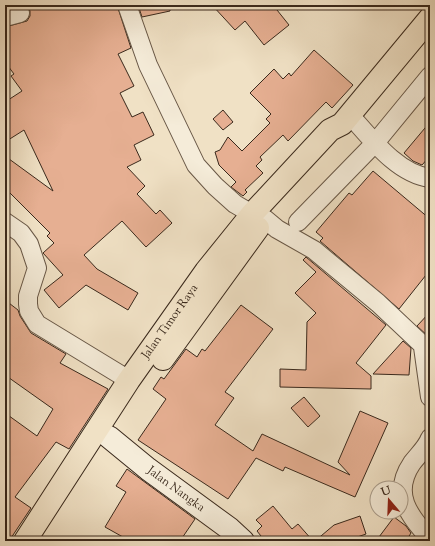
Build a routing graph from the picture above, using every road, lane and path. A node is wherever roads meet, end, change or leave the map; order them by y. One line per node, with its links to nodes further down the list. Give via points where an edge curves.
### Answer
1 (126, 5): 7 (street, via 148,65 196,165 214,186 235,204)
2 (430, 18): 4 (highway, Jalan Timor Raya)
3 (430, 76): 5 (street)
4 (345, 119): 5 (street); 7 (highway, Jalan Timor Raya, via 338,138)
5 (375, 143): 6 (street, via 405,169); 9 (street)
6 (430, 178)
7 (259, 216): 10 (street, via 314,250 378,303); 11 (highway, Jalan Timor Raya, via 206,271); 13 (highway, Jalan Timor Raya)
8 (5, 222): 11 (street, via 21,233 29,244 37,268 28,304 29,312 37,324)
9 (298, 222)
10 (427, 350): 12 (street)
11 (129, 380): 16 (highway, Jalan Timor Raya)
12 (430, 397)
13 (109, 437): 17 (highway, Jalan Timor Raya); 18 (street, Jalan Nangka)
14 (430, 438): 15 (street, via 408,470 402,492 410,516)
15 (430, 539)
16 (25, 541)
17 (42, 541)
18 (243, 541)

